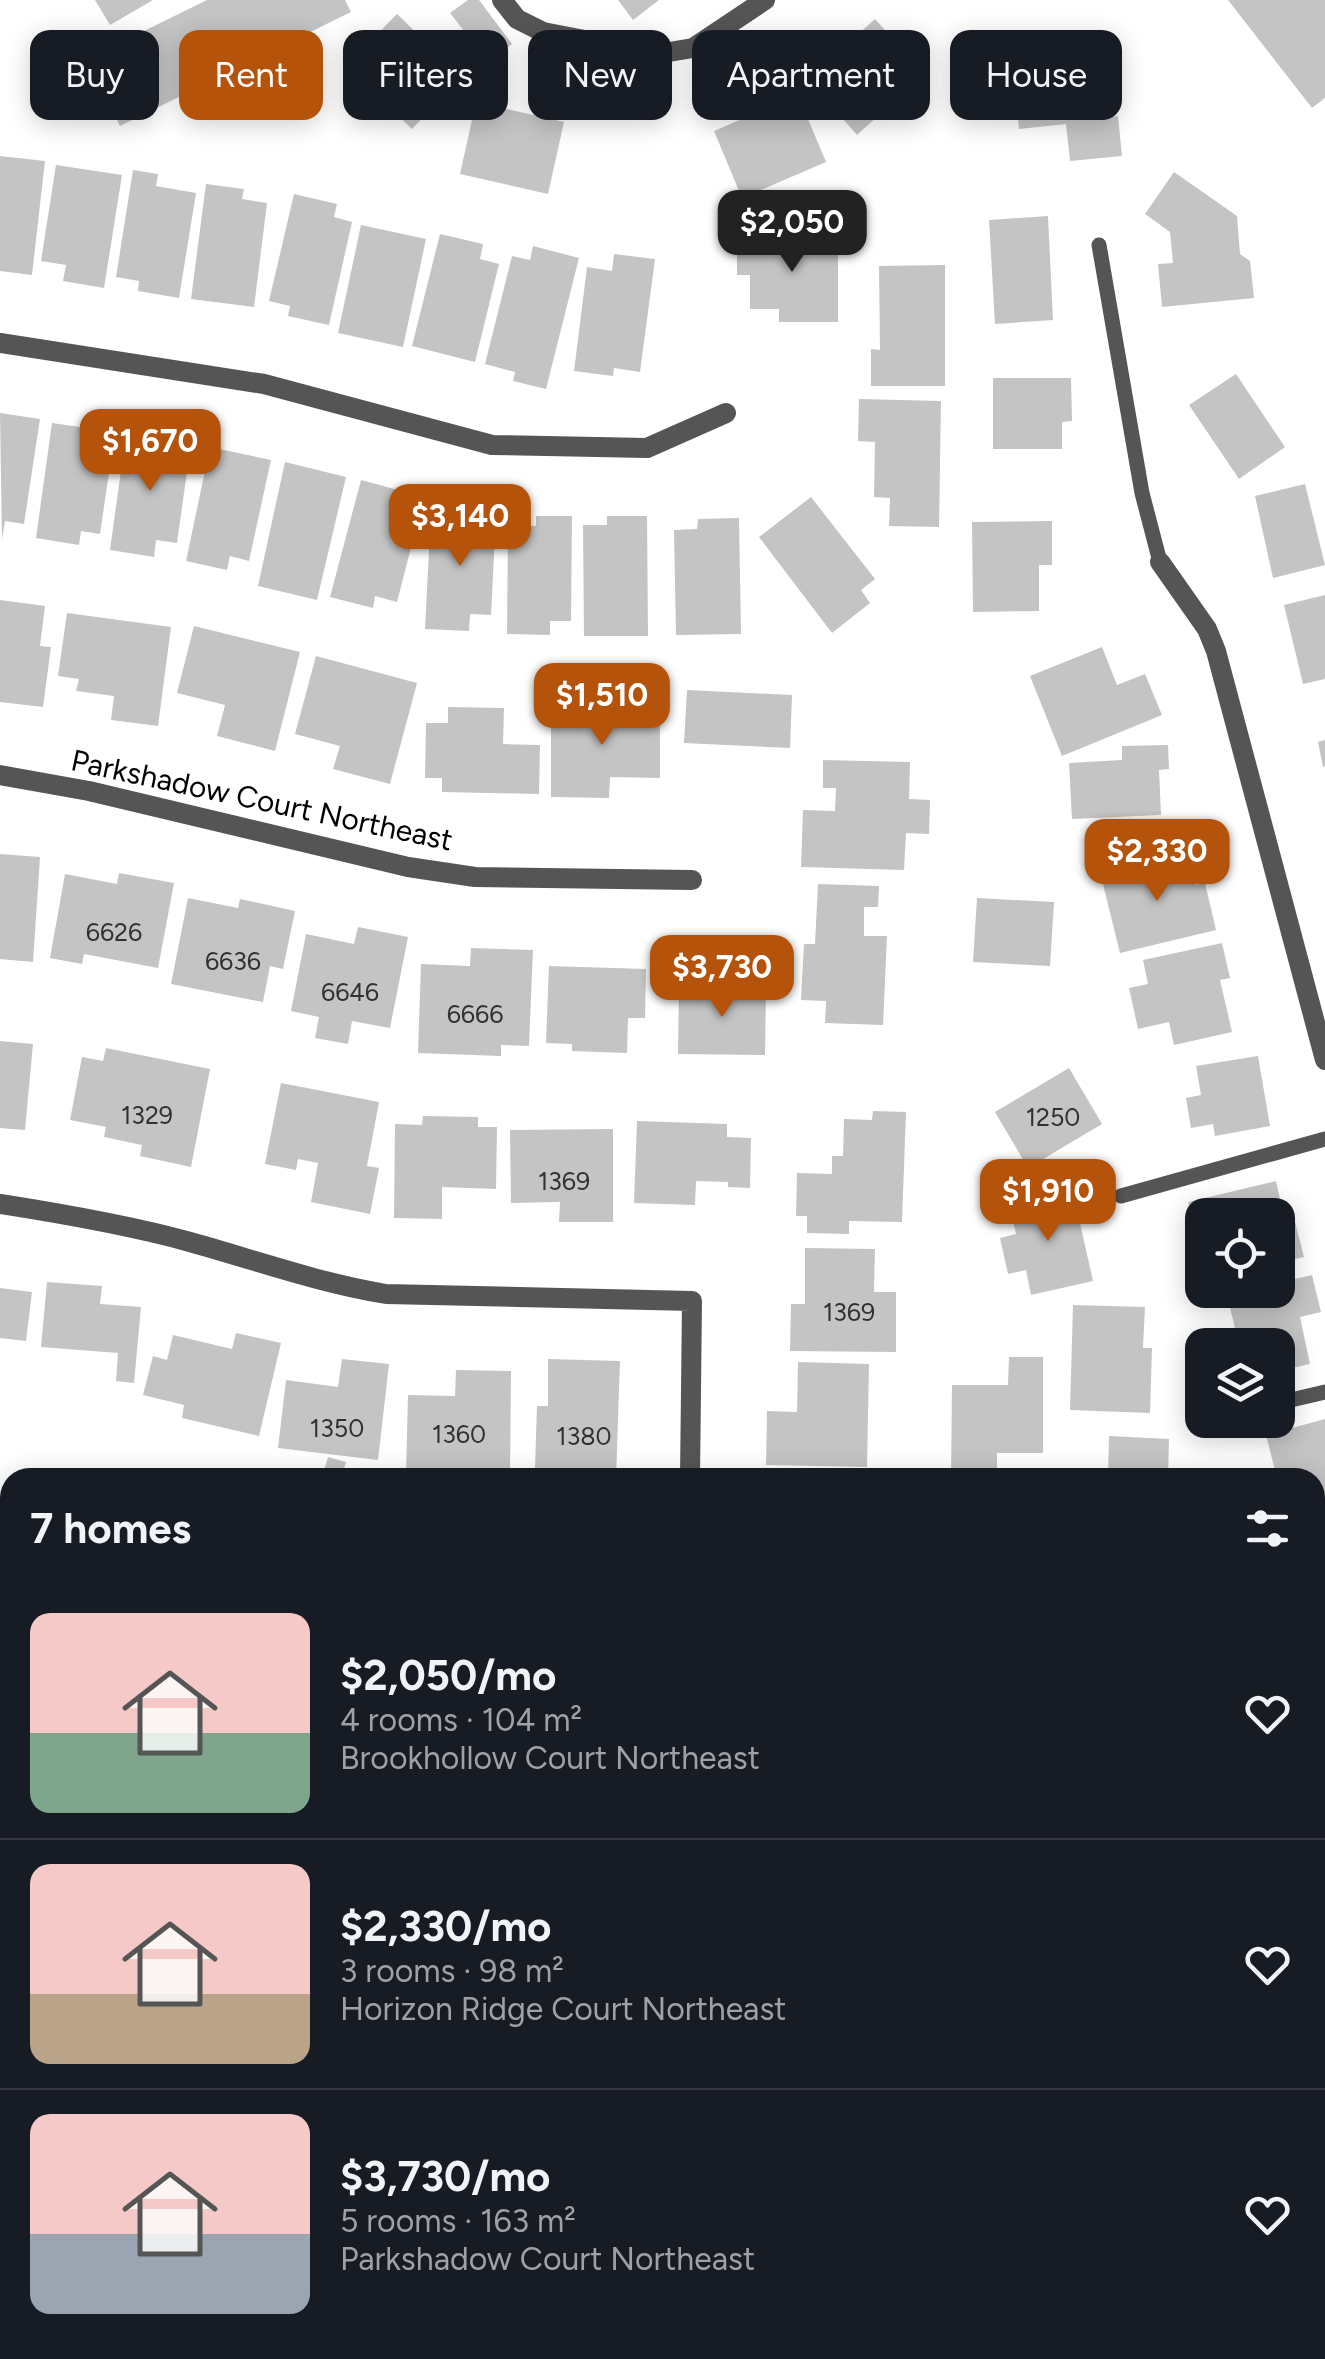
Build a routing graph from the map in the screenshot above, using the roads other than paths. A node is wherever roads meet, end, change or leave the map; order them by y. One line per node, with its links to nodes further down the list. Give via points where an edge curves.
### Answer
1 (502, 0): 2 (street, via 516,19 543,32 657,54 693,48)
2 (766, 0)
3 (1099, 246): 6 (lane)
4 (0, 343): 5 (street, via 264,384 492,445 646,448)
5 (726, 413)
6 (1160, 562): 9 (street, via 1216,650)
7 (0, 775): 8 (street, Parkshadow Court Northeast, via 408,867 474,877)
8 (692, 880)
9 (1325, 1060)
10 (1325, 1139): 11 (lane)
11 (1122, 1196)
12 (0, 1204): 15 (street, via 186,1241 386,1294 692,1300)
13 (1325, 1392): 14 (lane)
14 (1295, 1399)
15 (690, 1468)

